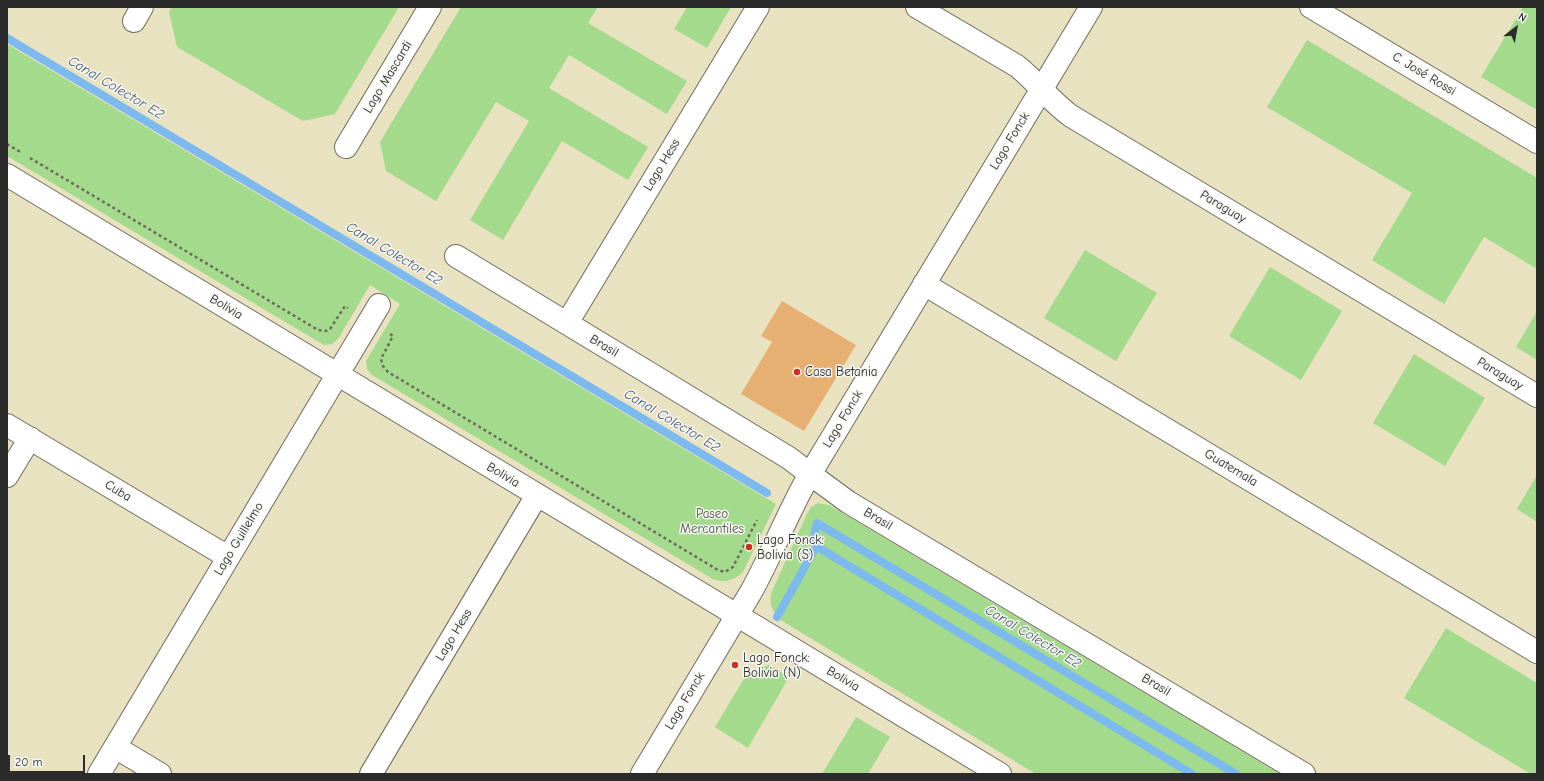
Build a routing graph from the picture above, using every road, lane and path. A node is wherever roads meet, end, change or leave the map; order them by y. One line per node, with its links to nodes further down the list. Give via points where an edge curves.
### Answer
1 (430, 7): 9 (street, Lago Mascardi)
2 (758, 7): 15 (street, Lago Hess)
3 (917, 7): 6 (street, Paraguay, via 1018,66)
4 (1091, 7): 6 (street, Lago Fonck)
5 (1311, 7): 7 (street, C. José Rossi)
6 (1041, 89): 12 (street, Lago Fonck); 18 (street, Paraguay, via 1071,116)
7 (1537, 142)
8 (7, 144): 14 (path, via 318,330 330,329 345,306)
9 (346, 147)
10 (7, 176): 17 (street, Bolivia)
11 (456, 256): 15 (street, Brasil)
12 (924, 284): 21 (street, Lago Fonck); 27 (street, Guatemala)
13 (379, 305): 17 (street, Lago Guillelmo)
14 (349, 309)
15 (567, 323): 21 (street, Brasil, via 789,458)
16 (389, 333): 24 (path, via 393,336 380,359 388,372 718,570 725,572 733,566)
17 (338, 375): 23 (street, Bolivia); 25 (street, Lago Guillelmo)
18 (1537, 396)
19 (7, 425): 20 (street, Cuba)
20 (30, 438): 22 (street); 25 (street, Cuba)
21 (810, 474): 26 (street, Lago Fonck, via 792,506 760,576); 34 (street, Brasil, via 852,504)
22 (7, 476)
23 (537, 495): 26 (street, Bolivia); 31 (street, Lago Hess)
24 (758, 518)
25 (228, 557): 28 (street, Lago Guillelmo)
26 (736, 615): 32 (street, Lago Fonck); 33 (street, Bolivia)
27 (1537, 652)
28 (115, 747): 29 (street, Lago Guillelmo); 30 (street)
29 (99, 774)
30 (160, 774)
31 (371, 774)
32 (642, 774)
33 (1000, 774)
34 (1304, 774)

